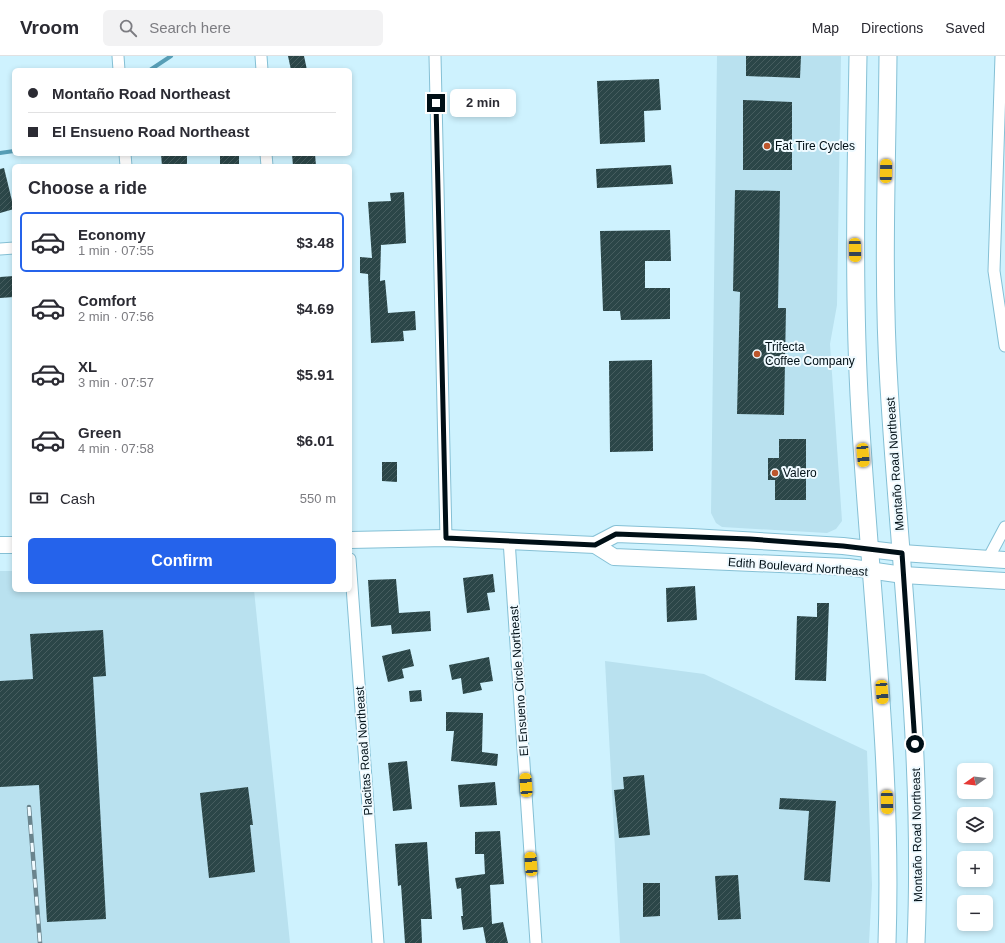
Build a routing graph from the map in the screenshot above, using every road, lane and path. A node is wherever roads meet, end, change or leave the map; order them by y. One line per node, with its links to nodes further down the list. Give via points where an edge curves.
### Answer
1 (118, 56): 7 (street)
2 (262, 56): 8 (street)
3 (435, 56): 13 (street)
4 (858, 56): 19 (main road, via 855,309 860,422)
5 (888, 56): 20 (main road, Montaño Road Northeast, via 885,257 887,348)
6 (1001, 56): 11 (street, via 994,271)
7 (119, 68)
8 (262, 68)
9 (12, 248): 10 (street)
10 (0, 249)
11 (1005, 346)
12 (1005, 527): 21 (street)
13 (446, 538): 14 (street, Edith Boulevard Northeast); 15 (street, Edith Boulevard Northeast)
14 (352, 540)
15 (509, 540): 18 (street, Edith Boulevard Northeast); 28 (street, El Ensueno Circle Northeast)
16 (0, 545): 17 (street)
17 (12, 545)
18 (595, 545): 19 (street, Edith Boulevard Northeast, via 616,534 750,539); 23 (street, Edith Boulevard Northeast, via 614,557 848,567)
19 (871, 550): 20 (street, Edith Boulevard Northeast); 23 (main road)
20 (902, 553): 21 (street, Edith Boulevard Northeast); 24 (main road, Montaño Road Northeast)
21 (988, 559): 22 (street, Edith Boulevard Northeast)
22 (1005, 560)
23 (873, 571): 24 (street, Edith Boulevard Northeast); 29 (main road, via 886,782)
24 (903, 575): 25 (street, Edith Boulevard Northeast); 30 (main road, Montaño Road Northeast, via 918,828)
25 (1005, 581)
26 (352, 586): 27 (street, Placitas Road Northeast)
27 (378, 943)
28 (536, 943)
29 (887, 943)
30 (916, 943)

